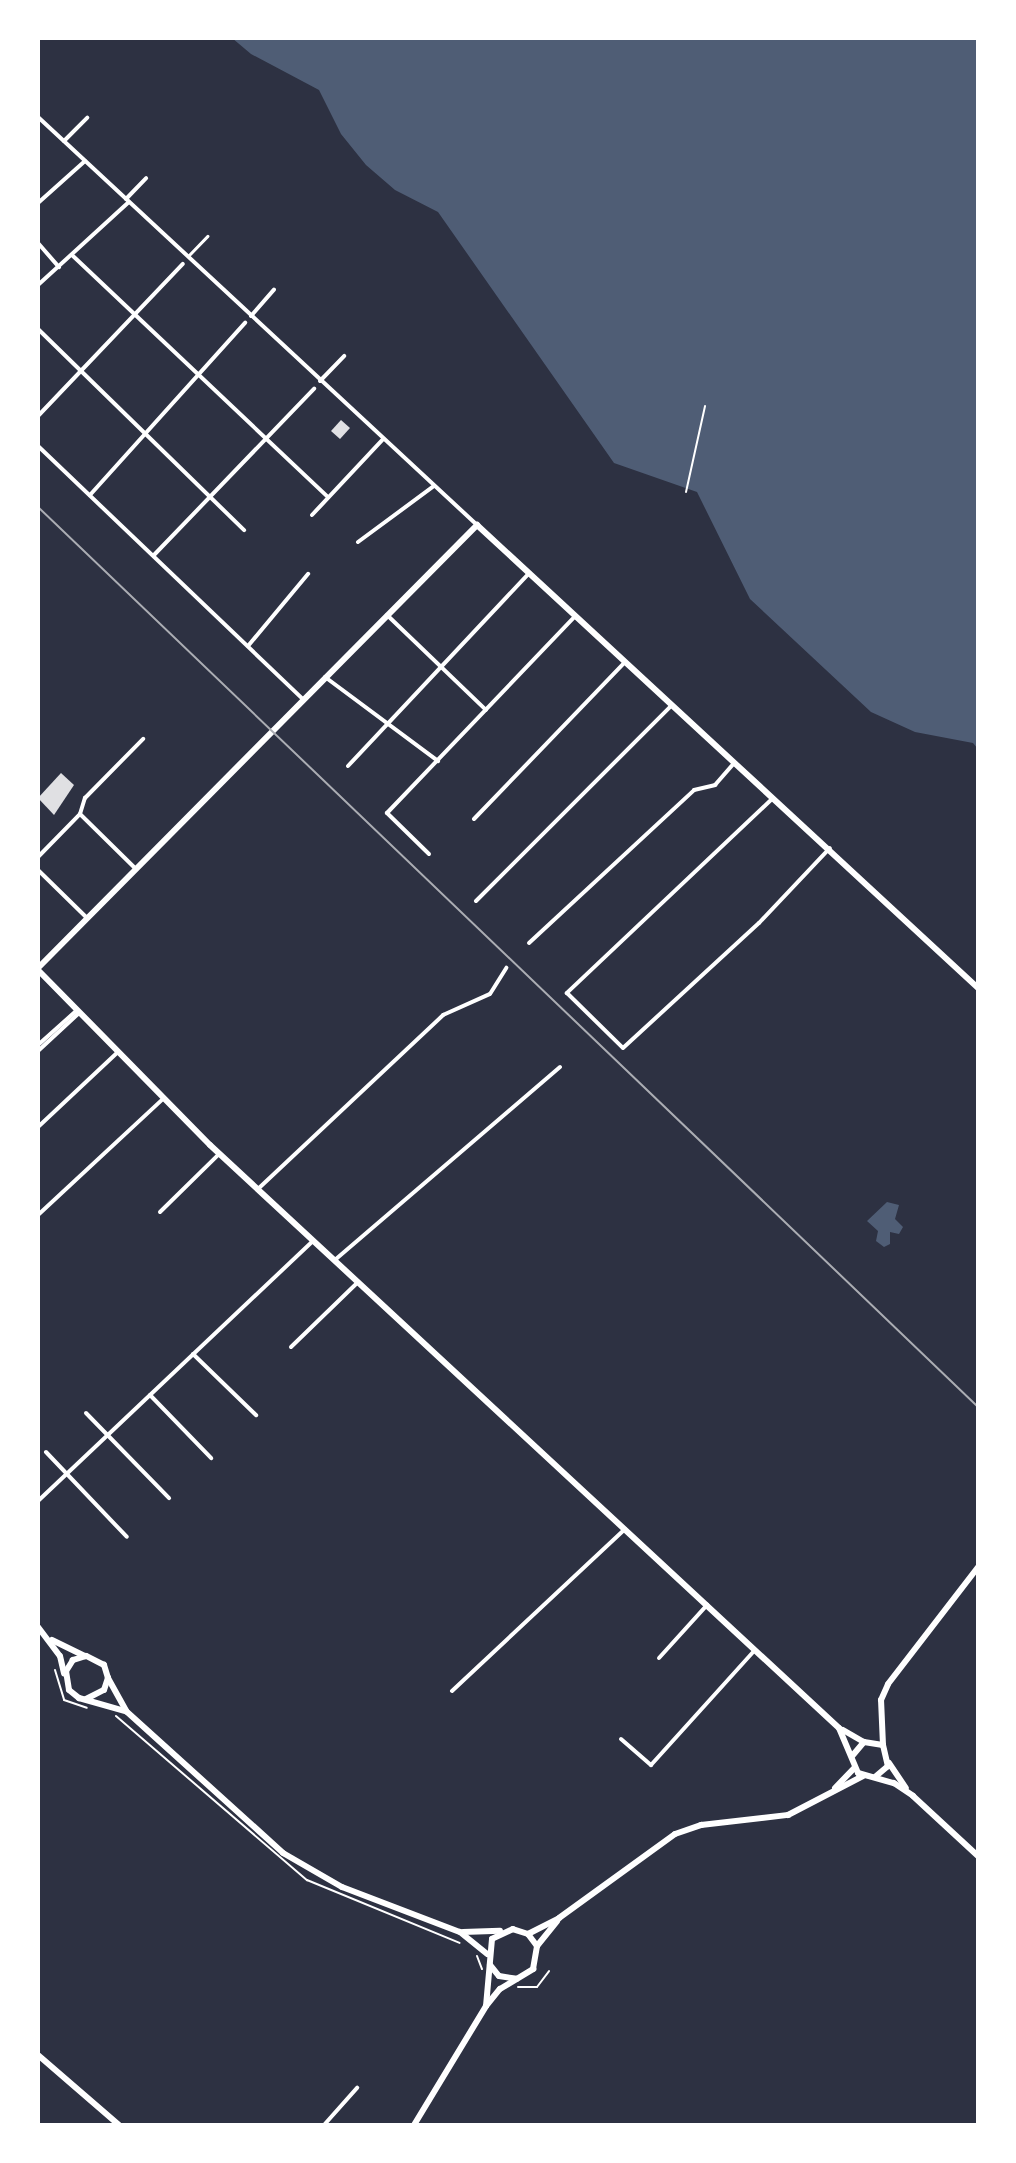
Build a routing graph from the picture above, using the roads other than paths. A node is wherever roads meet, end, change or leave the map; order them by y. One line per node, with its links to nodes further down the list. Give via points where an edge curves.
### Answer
1 (38, 117): 3 (street)
2 (87, 118): 3 (street)
3 (64, 141): 4 (street)
4 (85, 161): 6 (street); 7 (street)
5 (146, 178): 6 (street)
6 (128, 201): 10 (street); 11 (street)
7 (38, 203)
8 (207, 236): 11 (street)
9 (38, 243): 13 (street)
10 (73, 256): 13 (street); 16 (street)
11 (187, 257): 17 (street)
12 (183, 264): 16 (street)
13 (59, 267): 14 (street)
14 (38, 285)
15 (274, 290): 17 (street)
16 (134, 315): 21 (street); 22 (street)
17 (251, 316): 23 (street)
18 (245, 323): 22 (street)
19 (38, 329): 21 (street)
20 (344, 356): 23 (street)
21 (80, 372): 25 (street); 26 (street)
22 (198, 375): 26 (street); 27 (street)
23 (320, 381): 28 (street)
24 (314, 389): 27 (street)
25 (38, 416)
26 (145, 433): 31 (street); 33 (street)
27 (264, 439): 32 (street); 33 (street)
28 (383, 439): 30 (street); 32 (street)
29 (38, 446): 31 (street)
30 (434, 486): 35 (street); 37 (street)
31 (90, 495): 38 (street)
32 (328, 497): 34 (street)
33 (209, 498): 36 (street); 38 (street)
34 (312, 515)
35 (477, 525): 39 (street); 42 (street)
36 (244, 530)
37 (358, 542)
38 (154, 555): 43 (street)
39 (529, 573): 41 (street); 45 (street)
40 (308, 574): 43 (street)
41 (576, 614): 44 (street); 49 (street)
42 (387, 615): 45 (street); 46 (street)
43 (248, 646): 47 (street)
44 (625, 662): 48 (street); 57 (street)
45 (438, 667): 49 (street); 50 (street)
46 (325, 677): 47 (street); 50 (street)
47 (303, 699): 61 (street)
48 (672, 705): 53 (street); 63 (street)
49 (486, 710): 52 (street)
50 (387, 722): 52 (street); 54 (street)
51 (143, 739): 56 (street, via 85,798)
52 (438, 761): 59 (street, via 387,813)
53 (734, 763): 55 (street); 65 (street, via 715,785 694,790)
54 (348, 766)
55 (773, 798): 58 (street); 58 (street, via 567,993 623,1048)
56 (80, 814): 60 (street); 61 (street)
57 (474, 819)
58 (830, 848): 68 (street)
59 (429, 854)
60 (38, 857)
61 (135, 868): 64 (street)
62 (38, 870): 64 (street)
63 (476, 901)
64 (87, 918): 67 (street)
65 (529, 943)
66 (506, 968): 77 (street, via 490,994 443,1015)
67 (38, 969): 69 (street)
68 (978, 988)
69 (78, 1012): 70 (street); 71 (street); 72 (street)
70 (38, 1045)
71 (38, 1051)
72 (118, 1052): 74 (street); 75 (street)
73 (560, 1067): 81 (street)
74 (163, 1099): 76 (street); 79 (street)
75 (38, 1127)
76 (219, 1154): 77 (street); 78 (street)
77 (259, 1188): 80 (street)
78 (160, 1212)
79 (38, 1215)
80 (315, 1240): 81 (street); 84 (street)
81 (336, 1259): 82 (street)
82 (358, 1281): 83 (street); 94 (street)
83 (291, 1347)
84 (193, 1354): 85 (street); 87 (street)
85 (150, 1395): 88 (street); 90 (street)
86 (86, 1413): 88 (street)
87 (256, 1415)
88 (108, 1435): 91 (street); 92 (street)
89 (46, 1452): 91 (street)
90 (211, 1458)
91 (67, 1474): 93 (street); 95 (street)
92 (169, 1498)
93 (38, 1501)
94 (625, 1529): 97 (street); 105 (street)
95 (127, 1537)
96 (978, 1567): 108 (street, via 888,1684)
97 (707, 1605): 100 (street); 102 (street)
98 (38, 1627): 99 (street)
99 (49, 1638): 101 (street); 103 (street)
100 (755, 1650): 109 (street); 110 (street, via 651,1765)
101 (86, 1656): 103 (street, via 73,1660); 104 (street, via 99,1660)
102 (659, 1658)
103 (65, 1678): 106 (street, via 69,1690)
104 (108, 1678): 106 (street, via 104,1690); 107 (street)
105 (452, 1691)
106 (86, 1699): 107 (street)
107 (126, 1711): 123 (street, via 307,1869)
108 (881, 1720): 111 (street); 112 (street)
109 (839, 1728): 111 (street); 113 (street)
110 (621, 1739)
111 (867, 1741): 112 (street); 113 (street)
112 (883, 1745): 114 (street)
113 (853, 1755): 115 (street)
114 (889, 1763): 117 (street); 119 (street)
115 (854, 1768): 116 (street); 118 (street)
116 (863, 1776): 117 (street); 118 (street)
117 (875, 1777): 119 (street)
118 (832, 1791): 121 (street, via 788,1815 701,1825 675,1834)
119 (913, 1796): 120 (street)
120 (978, 1856)
121 (559, 1918): 124 (street); 125 (street)
122 (505, 1930): 123 (street); 124 (street); 126 (street, via 492,1939)
123 (460, 1932): 126 (street)
124 (528, 1934): 125 (street)
125 (537, 1946): 127 (street, via 537,1962)
126 (488, 1958): 127 (street, via 499,1976); 128 (street)
127 (520, 1978): 128 (street, via 500,1989)
128 (486, 2006): 133 (street)
129 (38, 2055): 131 (street)
130 (357, 2088): 132 (street)
131 (119, 2125)
132 (324, 2125)
133 (414, 2125)

